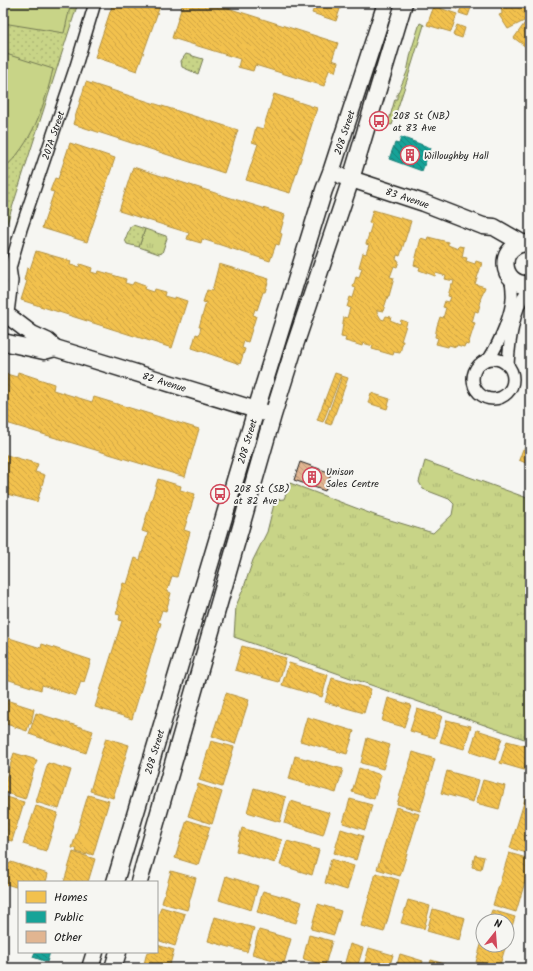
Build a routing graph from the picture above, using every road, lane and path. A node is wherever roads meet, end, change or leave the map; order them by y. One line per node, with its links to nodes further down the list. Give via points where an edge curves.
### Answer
1 (95, 3): 9 (street, 207A Street)
2 (386, 3): 4 (main road, 208 Street)
3 (404, 3): 5 (main road, 208 Street)
4 (331, 172): 5 (main road, 83 Avenue); 18 (main road, 208 Street)
5 (351, 179): 6 (main road, 83 Avenue); 19 (main road, 208 Street)
6 (483, 226): 7 (main road, 83 Avenue, via 494,227); 8 (main road, 83 Avenue)
7 (526, 243): 8 (main road)
8 (508, 252): 10 (main road, via 505,263)
9 (7, 273): 13 (street, 207A Street, via 12,281)
10 (510, 276): 11 (main road, via 521,284); 16 (street, via 511,305 500,339)
11 (530, 284)
12 (530, 288): 17 (street, via 517,310)
13 (7, 313): 14 (main road, via 12,325 7,338); 15 (main road, 82 Avenue, via 29,332)
14 (3, 341): 15 (main road, 82 Avenue, via 44,351)
15 (55, 348): 18 (main road, 82 Avenue)
16 (489, 359): 17 (street, via 502,361); 17 (street, via 478,366 473,378 477,391 487,399 501,398 511,390 514,377)
17 (508, 365)
18 (256, 410): 19 (main road, 82 Avenue); 20 (main road, 208 Street)
19 (273, 415): 21 (main road, 208 Street)
20 (115, 881)
21 (140, 881)
22 (95, 953): 24 (main road)
23 (118, 953): 25 (main road)
24 (90, 968)
25 (113, 968)

